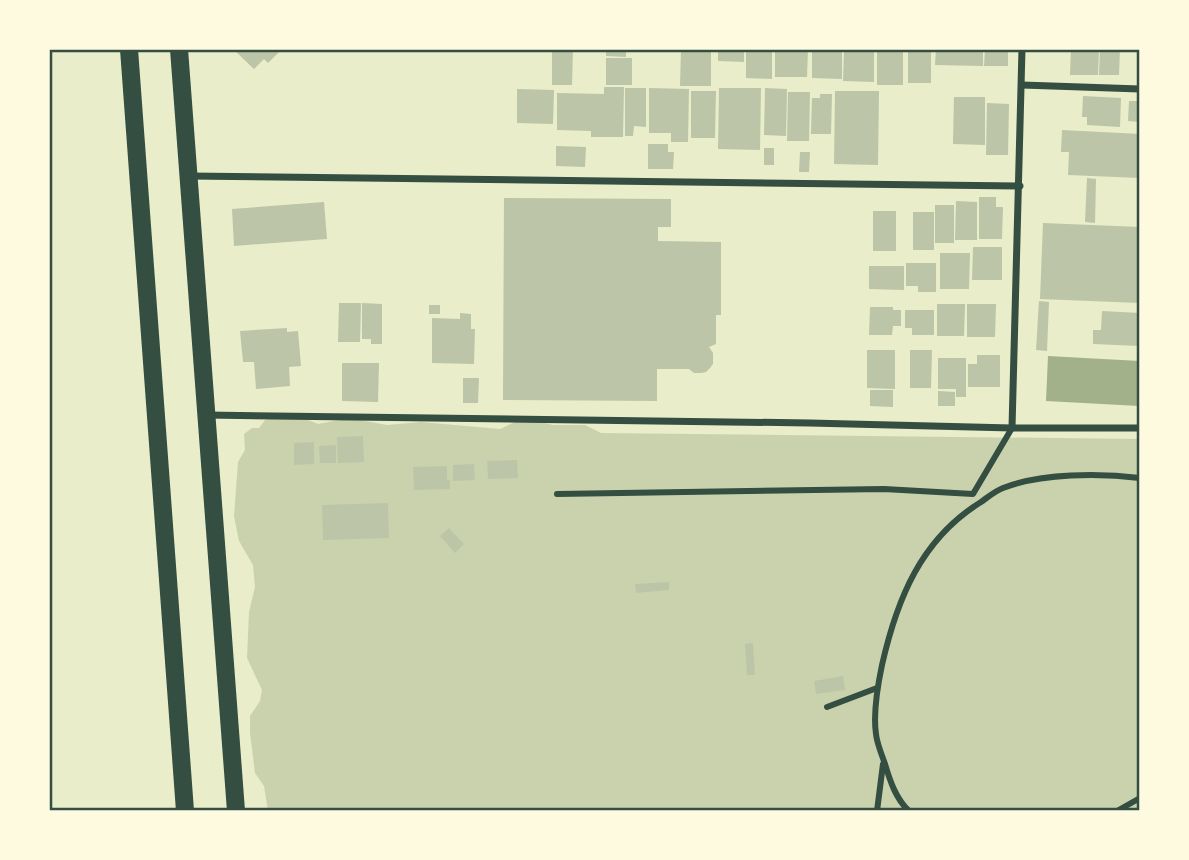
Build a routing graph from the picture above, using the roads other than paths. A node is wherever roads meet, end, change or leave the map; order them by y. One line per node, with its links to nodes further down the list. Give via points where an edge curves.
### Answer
1 (129, 49): 19 (main road)
2 (178, 49): 6 (main road)
3 (1022, 49): 4 (street)
4 (1022, 85): 5 (street); 7 (street)
5 (1140, 89)
6 (188, 176): 7 (street); 8 (main road)
7 (1020, 186): 9 (street)
8 (206, 415): 9 (street); 20 (main road)
9 (1012, 428): 10 (street); 13 (street)
10 (1140, 428)
11 (1140, 478): 14 (street, via 1040,478 1002,488)
12 (557, 494): 13 (street, via 884,489)
13 (973, 494): 14 (street)
14 (978, 503): 15 (street, via 929,548 907,584 888,637)
15 (877, 688): 16 (street); 17 (street, via 876,734)
16 (827, 706)
17 (884, 761): 21 (street); 22 (street, via 889,779)
18 (1140, 798): 23 (street)
19 (185, 811)
20 (236, 811)
21 (877, 811)
22 (909, 811)
23 (1117, 811)

